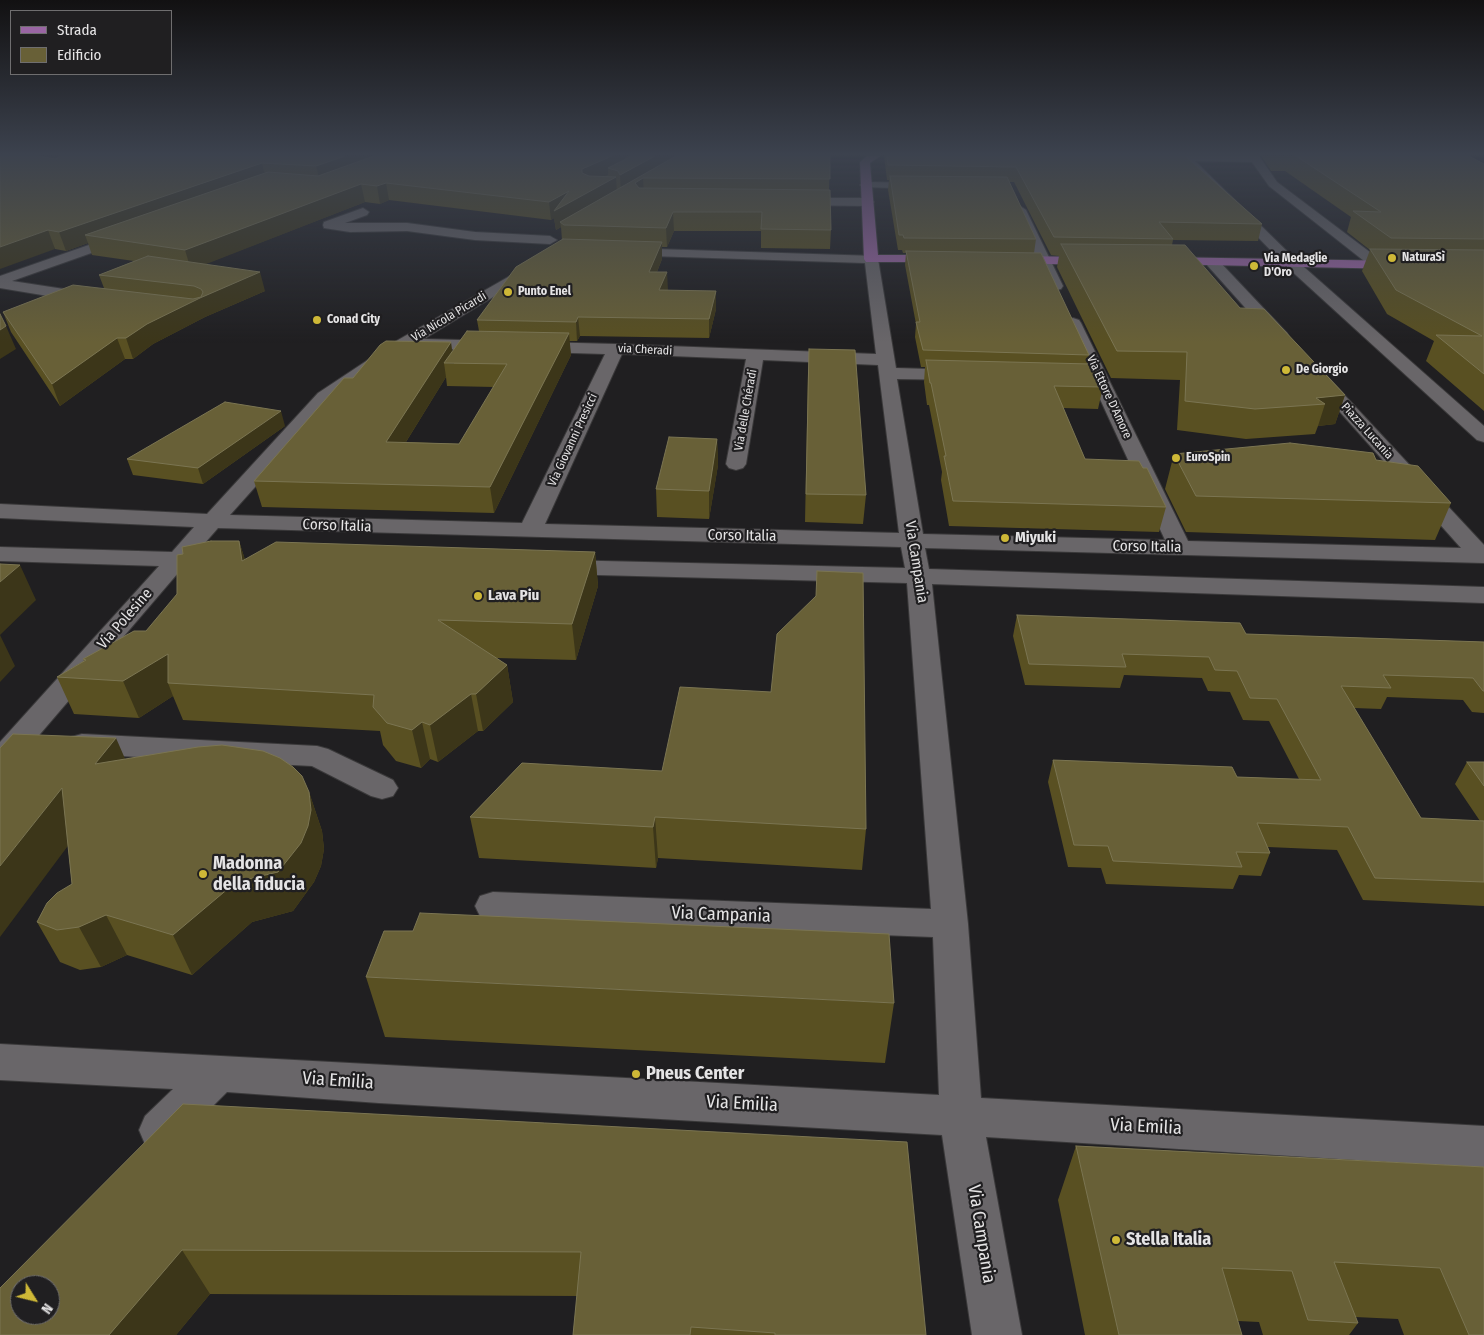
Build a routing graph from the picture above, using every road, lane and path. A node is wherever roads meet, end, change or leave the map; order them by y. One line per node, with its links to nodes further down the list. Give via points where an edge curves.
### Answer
1 (347, 218): 7 (street, via 329,225)
2 (437, 218): 7 (street, via 442,219)
3 (869, 218): 12 (main road, Via Campania)
4 (1024, 218): 15 (street, Via Ettore D'Amore)
5 (1246, 218): 19 (street)
6 (1317, 218): 20 (street)
7 (418, 228): 10 (street, via 475,236)
8 (140, 230): 22 (street)
9 (563, 232): 10 (street, via 539,230)
10 (548, 233): 26 (street, Via Nicola Picardi, via 561,250)
11 (610, 251): 12 (street)
12 (872, 259): 13 (main road); 30 (street, Via Campania)
13 (958, 260)
14 (996, 260): 15 (main road)
15 (1044, 260): 16 (main road); 34 (street, Via Ettore D'Amore)
16 (1113, 261)
17 (1153, 261): 18 (main road)
18 (1212, 262): 19 (main road); 28 (street)
19 (1291, 263): 20 (main road); 35 (street)
20 (1378, 265): 21 (main road)
21 (1416, 266)
22 (0, 282): 23 (street)
23 (71, 296): 24 (street); 25 (street)
24 (101, 300)
25 (44, 306)
26 (404, 344): 27 (street, via Cheradi); 38 (street, Via Nicola Picardi, via 325,397)
27 (616, 349): 29 (street, via Cheradi); 39 (street, Via Giovanni Presicci)
28 (1294, 351)
29 (755, 356): 30 (street, via Cheradi); 36 (street, Via delle Chéradi)
30 (887, 366): 32 (street, via Cheradi); 40 (street, Via Campania)
31 (1307, 366): 43 (street, Piazza Lucania)
32 (975, 376)
33 (1081, 379): 34 (street)
34 (1100, 379): 41 (street, Via Ettore D'Amore)
35 (1484, 436)
36 (736, 464)
37 (0, 511): 38 (street, Corso Italia)
38 (213, 521): 39 (street, Corso Italia); 44 (street, Via Polesine)
39 (530, 531): 40 (street, Corso Italia)
40 (912, 541): 41 (street, Corso Italia); 47 (street, Via Campania)
41 (1180, 548): 43 (street, Corso Italia)
42 (0, 554): 44 (street)
43 (1483, 556)
44 (177, 560): 45 (street); 49 (street, Via Polesine)
45 (234, 560)
46 (540, 567): 47 (street)
47 (918, 576): 48 (street); 52 (street, Via Campania)
48 (1484, 595)
49 (9, 751): 50 (street, Via Polesine, via 53,742 318,756)
50 (382, 788)
51 (493, 906): 52 (street, Via Campania)
52 (950, 924): 55 (street, Via Campania)
53 (0, 1062): 54 (street, Via Emilia)
54 (218, 1073): 55 (street, Via Emilia); 57 (street)
55 (962, 1116): 56 (street, Via Emilia); 58 (street, Via Campania)
56 (1484, 1148)
57 (133, 1156)
58 (998, 1335)

